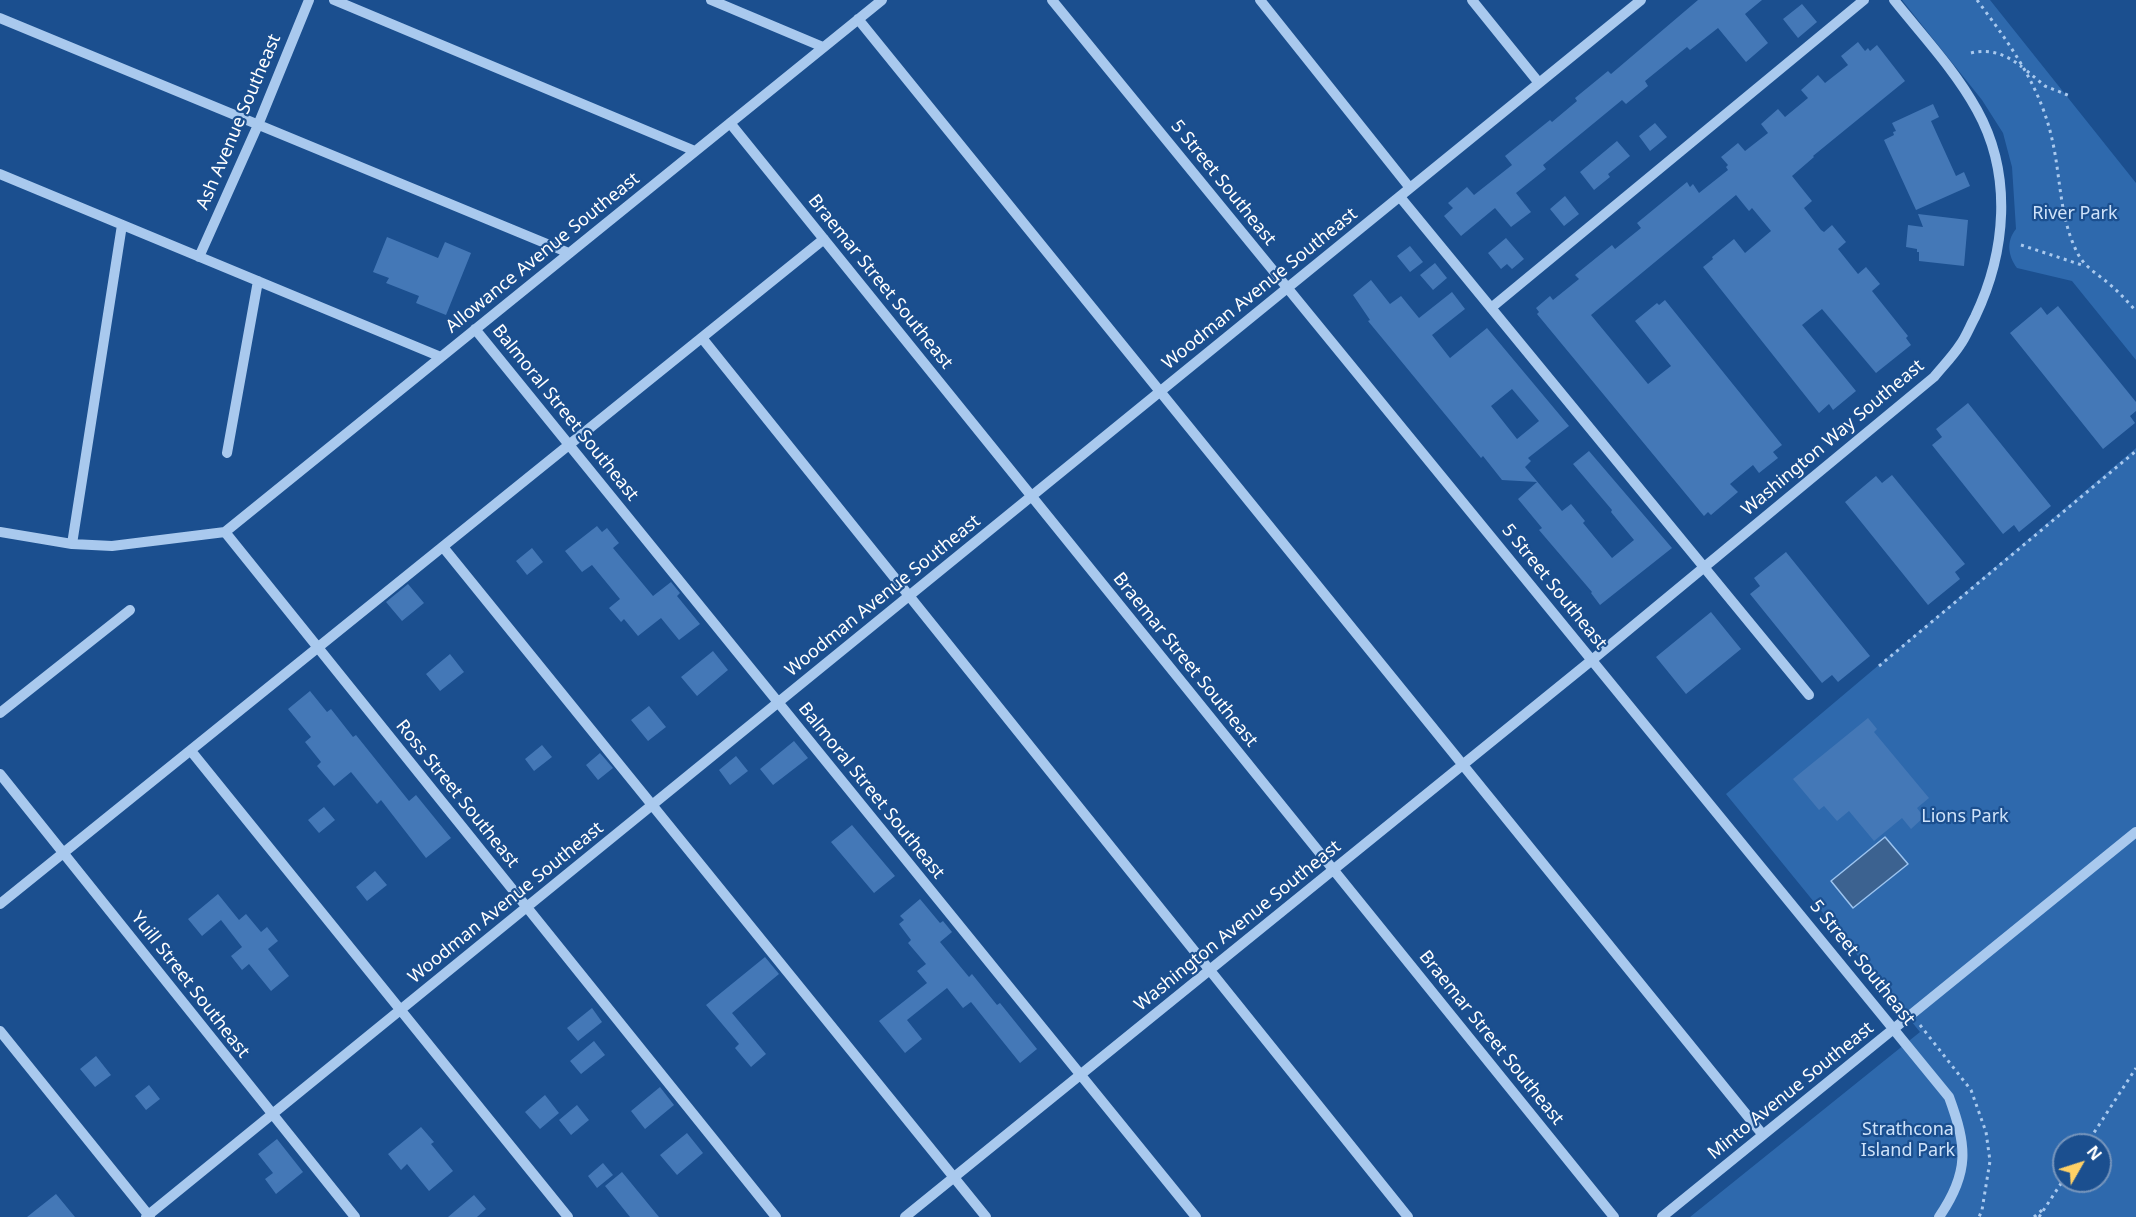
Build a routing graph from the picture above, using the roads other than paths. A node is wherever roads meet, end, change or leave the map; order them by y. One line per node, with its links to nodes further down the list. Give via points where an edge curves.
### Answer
1 (309, 0): 16 (street, Ash Avenue Southeast)
2 (334, 0): 17 (street)
3 (711, 0): 13 (street)
4 (882, 0): 12 (street, Allowance Avenue Southeast)
5 (1052, 0): 26 (street, 5 Street Southeast)
6 (1260, 0): 19 (street)
7 (1472, 0): 14 (street)
8 (1641, 0): 14 (street, Woodman Avenue Southeast)
9 (1864, 0): 27 (street)
10 (1894, 0): 39 (street, Washington Way Southeast, via 1960,84 1989,137 1998,170 2002,212 1991,278 1961,344 1934,377)
11 (0, 18): 16 (street)
12 (858, 19): 13 (street, Allowance Avenue Southeast); 31 (street)
13 (823, 47): 15 (street, Allowance Avenue Southeast)
14 (1539, 83): 19 (street, Woodman Avenue Southeast)
15 (730, 123): 17 (street, Allowance Avenue Southeast); 22 (street, Braemar Street Southeast)
16 (258, 125): 23 (street); 24 (street, Ash Avenue Southeast)
17 (695, 151): 23 (street, Allowance Avenue Southeast)
18 (0, 174): 21 (street)
19 (1410, 188): 20 (street, Woodman Avenue Southeast)
20 (1400, 196): 26 (street, Woodman Avenue Southeast); 27 (street)
21 (122, 225): 24 (street); 37 (street)
22 (824, 239): 29 (street); 34 (street, Braemar Street Southeast)
23 (569, 253): 28 (street, Allowance Avenue Southeast)
24 (199, 257): 25 (street)
25 (258, 281): 30 (street); 33 (street)
26 (1287, 288): 31 (street, Woodman Avenue Southeast); 43 (street, 5 Street Southeast)
27 (1491, 308): 39 (street)
28 (475, 329): 30 (street, Allowance Avenue Southeast); 32 (street, Balmoral Street Southeast)
29 (702, 338): 32 (street); 40 (street)
30 (441, 357): 36 (street, Allowance Avenue Southeast)
31 (1160, 392): 34 (street, Woodman Avenue Southeast); 48 (street)
32 (569, 445): 38 (street); 45 (street, Balmoral Street Southeast)
33 (227, 453)
34 (1032, 496): 40 (street, Woodman Avenue Southeast); 53 (street, Braemar Street Southeast)
35 (0, 532): 37 (street)
36 (225, 532): 37 (street, via 112,546); 42 (street, Ross Street Southeast)
37 (72, 544)
38 (443, 547): 42 (street); 50 (street)
39 (1704, 567): 43 (street, Washington Way Southeast); 44 (street)
40 (910, 596): 45 (street, Woodman Avenue Southeast); 56 (street)
41 (130, 610): 46 (street)
42 (318, 648): 47 (street); 55 (street, Ross Street Southeast)
43 (1592, 660): 48 (street, Washington Avenue Southeast); 58 (street, 5 Street Southeast)
44 (1809, 695)
45 (778, 703): 50 (street, Woodman Avenue Southeast); 60 (street, Balmoral Street Southeast)
46 (0, 712)
47 (191, 751): 52 (street); 57 (street)
48 (1462, 765): 53 (street, Washington Avenue Southeast); 62 (street)
49 (0, 774): 52 (street, Yuill Street Southeast)
50 (652, 805): 55 (street, Woodman Avenue Southeast); 63 (street)
51 (2136, 832): 58 (street, Minto Avenue Southeast)
52 (63, 851): 54 (street); 61 (street, Yuill Street Southeast)
53 (1334, 870): 56 (street, Washington Avenue Southeast); 72 (street, Braemar Street Southeast)
54 (0, 904)
55 (527, 907): 57 (street, Woodman Avenue Southeast); 67 (street, Ross Street Southeast)
56 (1210, 970): 60 (street, Washington Avenue Southeast); 71 (street)
57 (400, 1010): 61 (street, Woodman Avenue Southeast); 66 (street)
58 (1894, 1029): 62 (street, Minto Avenue Southeast); 74 (street, 5 Street Southeast, via 1949,1097 1958,1123 1964,1150 1961,1174)
59 (0, 1031): 64 (street)
60 (1080, 1075): 63 (street, Washington Avenue Southeast); 70 (street, Balmoral Street Southeast)
61 (272, 1115): 64 (street, Woodman Avenue Southeast); 65 (street, Yuill Street Southeast)
62 (1763, 1135): 73 (street, Minto Avenue Southeast)
63 (954, 1177): 68 (street, Washington Avenue Southeast); 69 (street)
64 (148, 1216)
65 (355, 1217)
66 (568, 1217)
67 (776, 1217)
68 (905, 1217)
69 (986, 1217)
70 (1196, 1217)
71 (1408, 1217)
72 (1614, 1217)
73 (1662, 1217)
74 (1939, 1217)

